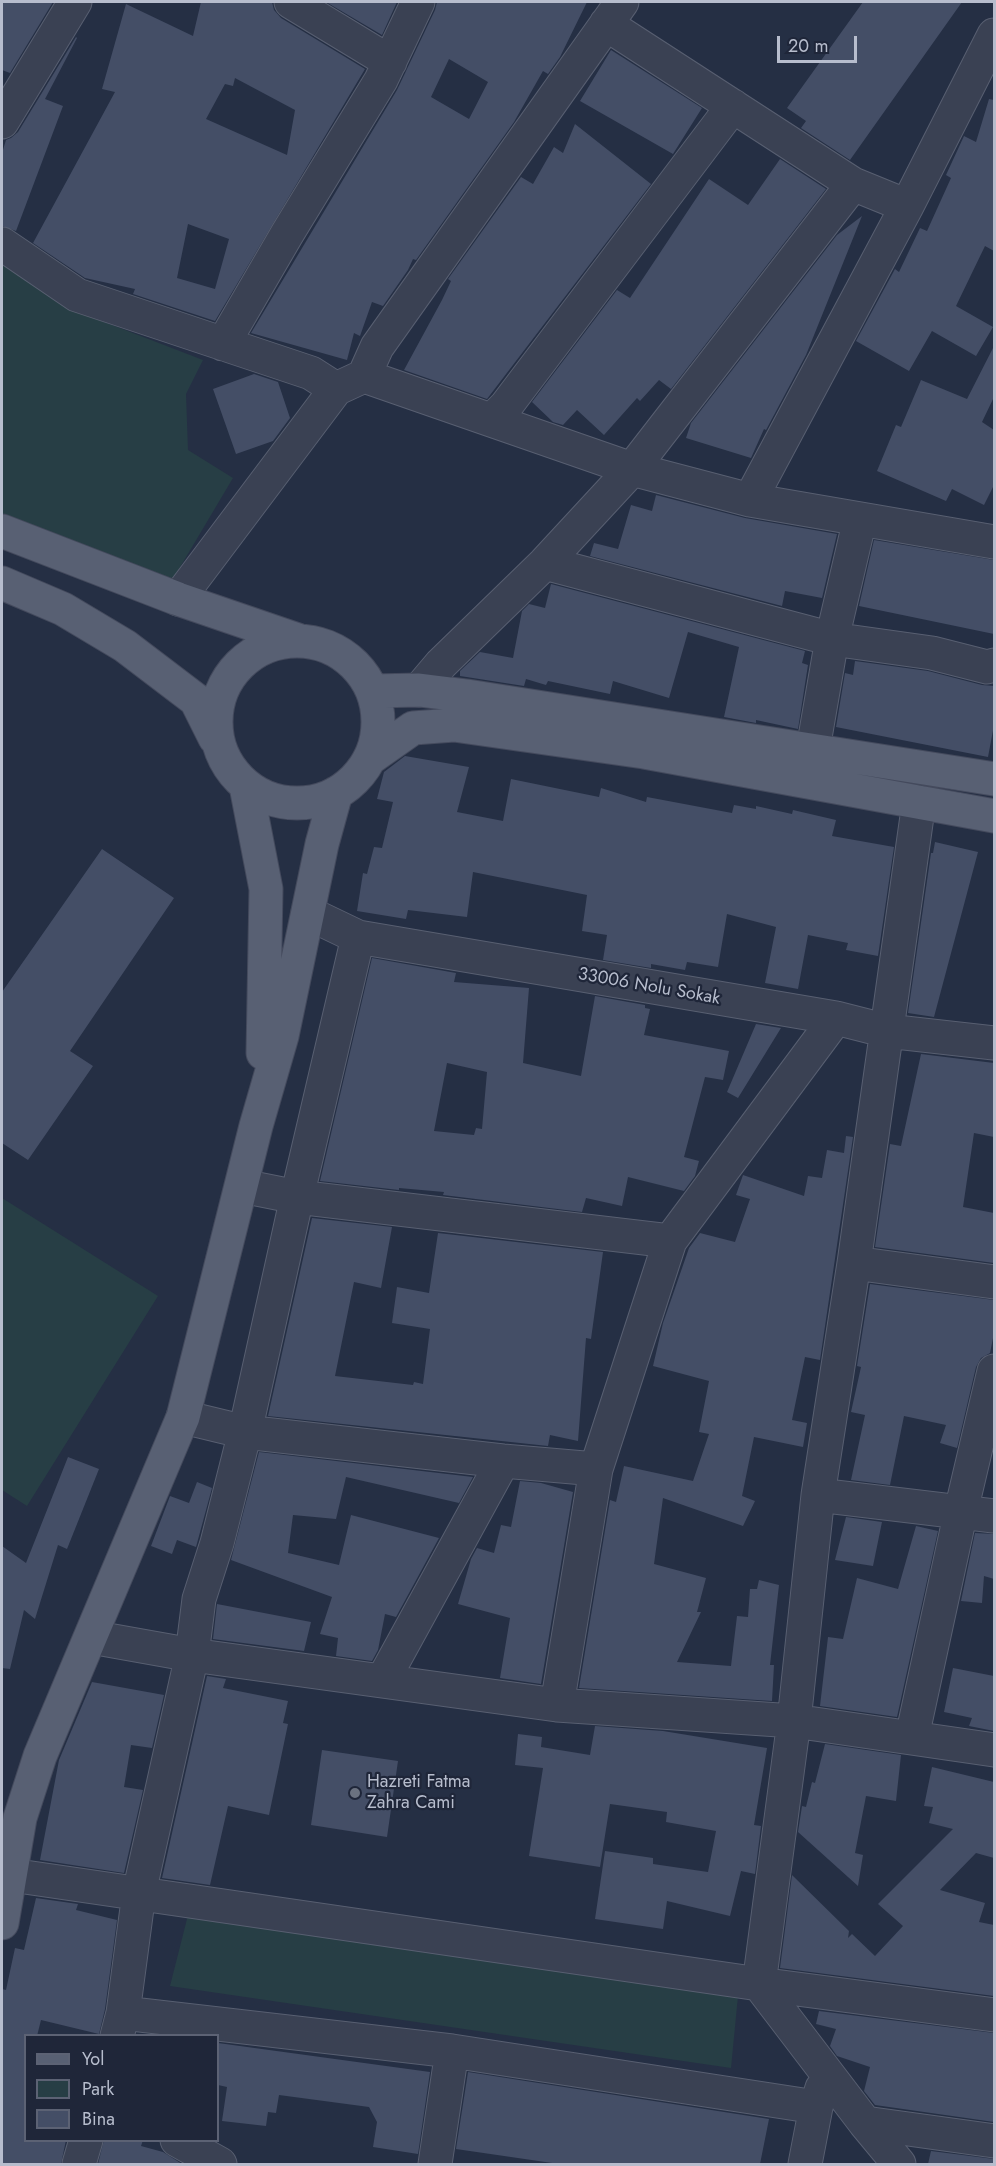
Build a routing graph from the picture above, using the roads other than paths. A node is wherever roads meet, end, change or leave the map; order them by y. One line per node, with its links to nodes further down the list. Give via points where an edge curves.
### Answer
1 (75, 2): 8 (street)
2 (291, 2): 6 (street)
3 (418, 2): 6 (street)
4 (614, 13): 7 (street); 13 (street)
5 (994, 35): 10 (street)
6 (390, 62): 12 (street)
7 (733, 106): 9 (street); 14 (street)
8 (2, 122)
9 (853, 184): 10 (street); 15 (street)
10 (906, 206): 16 (street)
11 (2, 244): 12 (street, via 77,295)
12 (223, 344): 13 (street)
13 (350, 382): 14 (street); 22 (street)
14 (492, 420): 15 (street)
15 (632, 469): 16 (street); 20 (street)
16 (750, 500): 17 (street)
17 (860, 519): 19 (street); 23 (street)
18 (2, 531): 22 (main road)
19 (994, 542)
20 (545, 563): 23 (street); 26 (street)
21 (2, 584): 28 (main road, via 63,609 125,646 196,700)
22 (178, 599): 24 (main road)
23 (832, 639): 25 (street, via 932,653 987,667); 29 (street)
24 (298, 640): 27 (main road, via 329,646 355,664); 28 (main road, via 273,643 250,654 232,672 220,694 215,719)
25 (994, 665)
26 (419, 690): 27 (main road); 29 (main road)
27 (373, 691): 30 (main road, via 377,737)
28 (218, 744): 32 (main road, via 229,767)
29 (813, 749): 31 (main road)
30 (369, 759): 33 (main road, via 355,779); 34 (main road, via 413,728 454,724 644,752)
31 (994, 779)
32 (246, 786): 33 (main road, via 267,798 290,804 314,802); 41 (main road, via 266,889 264,1042)
33 (336, 793): 36 (main road)
34 (919, 802): 35 (main road); 39 (street)
35 (994, 816)
36 (308, 913): 37 (street, 33006 Nolu Sokak); 41 (main road, via 282,1036)
37 (358, 938): 38 (street, 33006 Nolu Sokak); 43 (street)
38 (836, 1018): 39 (street, 33006 Nolu Sokak); 44 (street)
39 (887, 1031): 40 (street, 33006 Nolu Sokak); 45 (street)
40 (994, 1044)
41 (256, 1126): 42 (main road)
42 (242, 1186): 43 (street); 48 (main road)
43 (297, 1197): 44 (street); 49 (street)
44 (670, 1241): 51 (street)
45 (854, 1263): 46 (street); 52 (street)
46 (994, 1282)
47 (994, 1371): 53 (street)
48 (183, 1417): 49 (street); 55 (main road)
49 (245, 1432): 50 (street); 56 (street, via 199,1599)
50 (503, 1461): 51 (street); 57 (street)
51 (596, 1469): 58 (street)
52 (818, 1495): 53 (street); 59 (street)
53 (960, 1511): 54 (street); 60 (street)
54 (994, 1516)
55 (91, 1637): 56 (street); 62 (main road)
56 (192, 1654): 57 (street); 64 (street)
57 (383, 1680): 58 (street)
58 (557, 1705): 59 (street)
59 (794, 1721): 60 (street); 66 (street)
60 (912, 1737): 61 (street)
61 (994, 1750)
62 (11, 1817): 63 (main road)
63 (11, 1875): 64 (street); 65 (main road)
64 (139, 1893): 66 (street); 68 (street)
65 (2, 1923)
66 (759, 1984): 67 (street); 70 (street)
67 (994, 2015)
68 (120, 2024): 69 (street)
69 (452, 2051): 71 (street); 78 (street)
70 (827, 2072): 71 (street); 72 (street)
71 (816, 2107): 79 (street)
72 (865, 2123): 73 (street); 80 (street)
73 (994, 2140)
74 (85, 2142): 76 (street)
75 (181, 2142): 77 (street)
76 (79, 2164)
77 (220, 2164)
78 (435, 2164)
79 (806, 2164)
80 (900, 2164)

